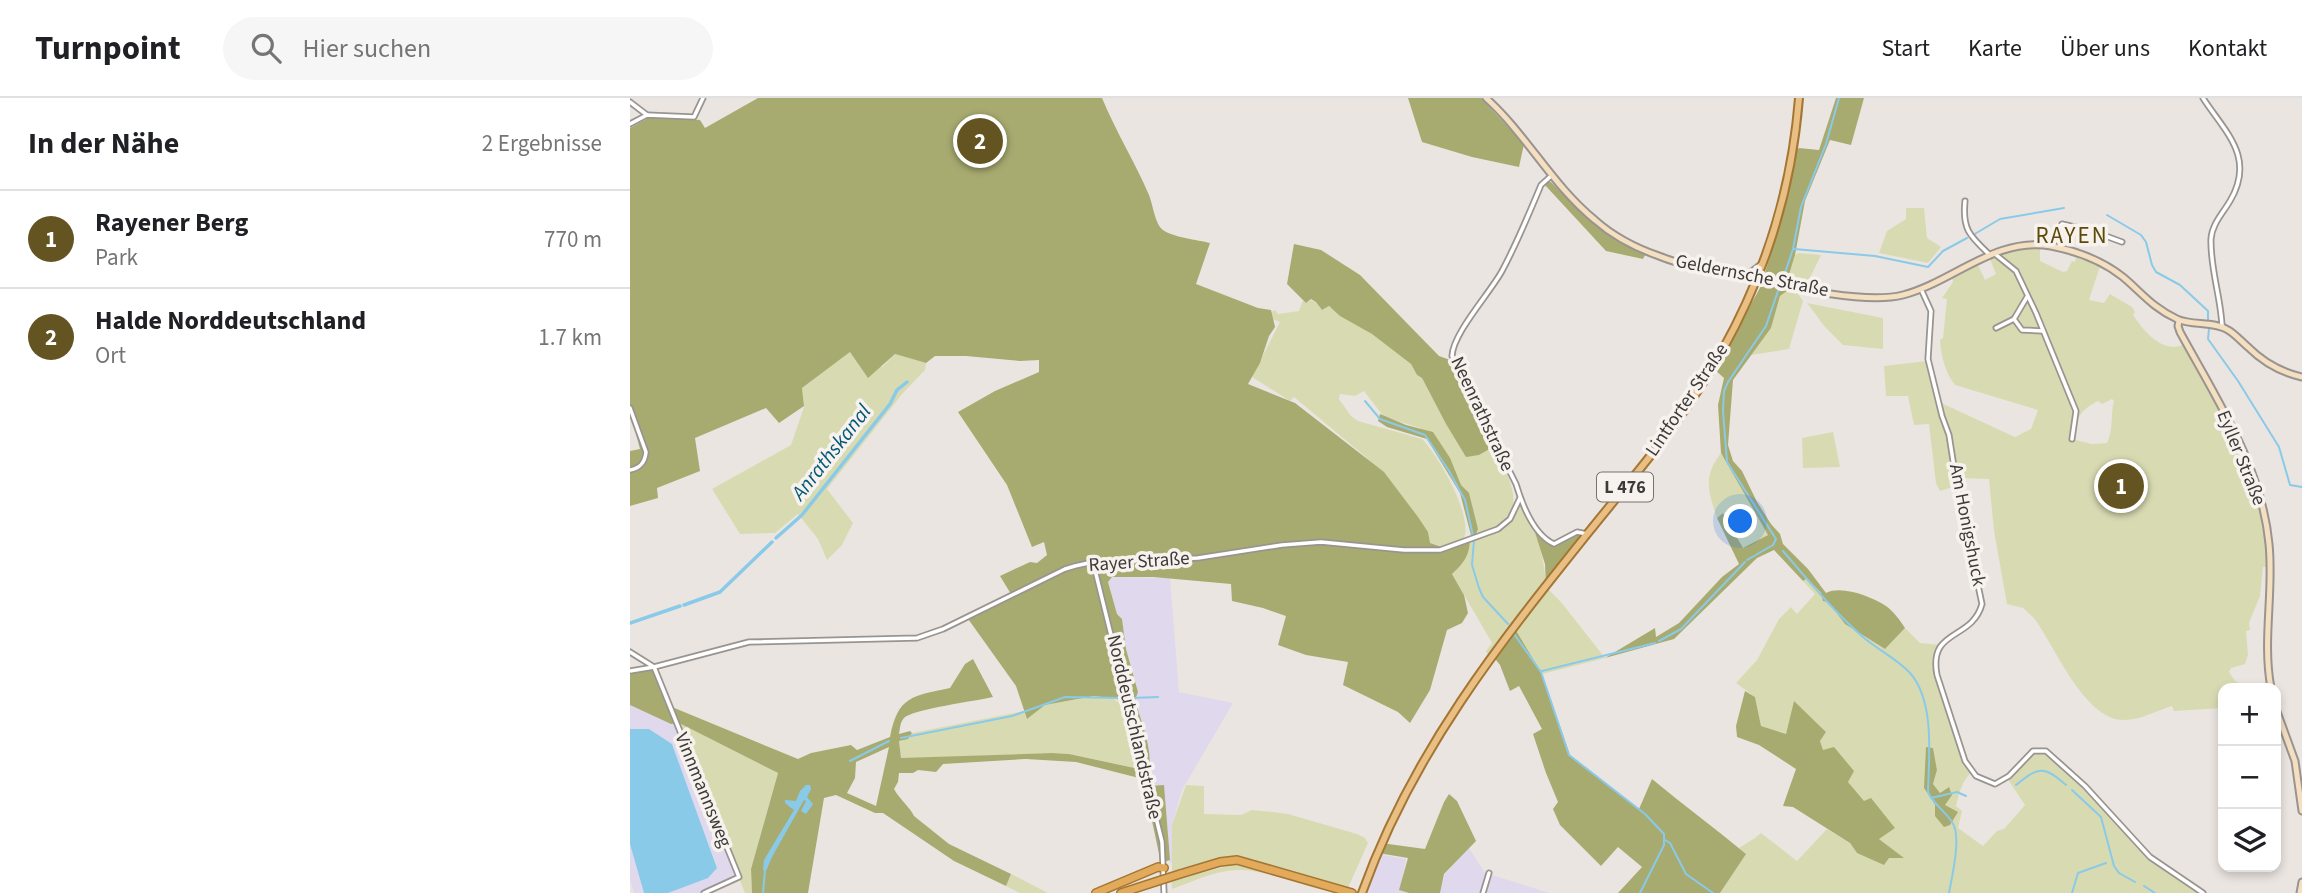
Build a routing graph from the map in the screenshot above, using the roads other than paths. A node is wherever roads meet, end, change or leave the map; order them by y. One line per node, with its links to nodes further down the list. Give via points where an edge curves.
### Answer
1 (703, 98): 6 (street, via 694,117)
2 (1486, 98): 8 (main road, Geldernsche Straße)
3 (1799, 98): 13 (main road, Lintforter Straße / L 476, via 1784,191)
4 (2203, 98): 20 (street, via 2234,142 2240,159 2233,197 2215,224 2211,242)
5 (630, 102): 6 (street)
6 (647, 115): 7 (street)
7 (630, 124)
8 (1551, 176): 14 (main road, Geldernsche Straße, via 1596,222 1622,239 1676,262); 27 (street, Neenrathstraße, via 1541,185 1500,274 1452,351)
9 (1965, 201): 12 (street, via 1965,227)
10 (2122, 242): 11 (street, via 2062,224)
11 (2048, 246): 12 (main road, Geldernsche Straße, via 2028,245); 19 (main road, Geldernsche Straße, via 2114,271 2149,303)
12 (1992, 254): 16 (main road, Geldernsche Straße); 17 (street, via 2016,271)
13 (1763, 262): 14 (main road, via 1752,272); 15 (main road, Lintforter Straße / L 476)
14 (1739, 275): 15 (main road, Geldernsche Straße)
15 (1757, 280): 16 (main road, Geldernsche Straße, via 1868,298 1895,297); 28 (main road, Lintforter Straße / L 476, via 1723,351 1681,416)
16 (1921, 289): 47 (street, Am Honigshuck, via 1931,311 1930,367 1949,435 1982,604 1972,622 1941,645 1936,661 1965,761 1976,776 1995,784 2032,751 2046,751 2150,857)
17 (2028, 296): 18 (street); 22 (street)
18 (2014, 319): 21 (street); 22 (street, via 2022,330)
19 (2179, 321): 20 (main road, Geldernsche Straße); 33 (main road, Eyller Straße, via 2180,332 2240,445 2260,498 2269,541)
20 (2222, 326): 23 (main road, via 2271,367)
21 (1996, 328)
22 (2043, 331): 25 (street, via 2076,411)
23 (2302, 377)
24 (630, 408): 26 (street, via 646,452 646,459)
25 (2072, 439)
26 (630, 470)
27 (1520, 498): 28 (street, Neenrathstraße, via 1550,543 1577,532); 29 (street, Rayer Straße, via 1510,519 1498,529 1432,551 1321,542 1186,559)
28 (1587, 534): 45 (main road, Lintforter Straße / L 476, via 1469,686 1418,769)
29 (1093, 562): 31 (street, Rayer Straße, via 1065,569 917,638 749,642); 37 (street, Norddeutschlandstraße, via 1162,842)
30 (630, 652): 31 (street)
31 (654, 667): 32 (street, Rayer Straße); 40 (street, Vinnmannsweg, via 739,877)
32 (630, 671)
33 (2271, 683)
34 (2281, 721): 35 (main road)
35 (2299, 766): 36 (main road)
36 (2302, 811)
37 (1164, 868): 41 (highway); 43 (street, Norddeutschlandstraße)
38 (1489, 873): 46 (street)
39 (2302, 882): 48 (main road)
40 (704, 893)
41 (1096, 893)
42 (1121, 893): 44 (highway, bridge, via 1228,860)
43 (1164, 893)
44 (1352, 893)
45 (1362, 893)
46 (1483, 893)
47 (2203, 893)
48 (2300, 893)

